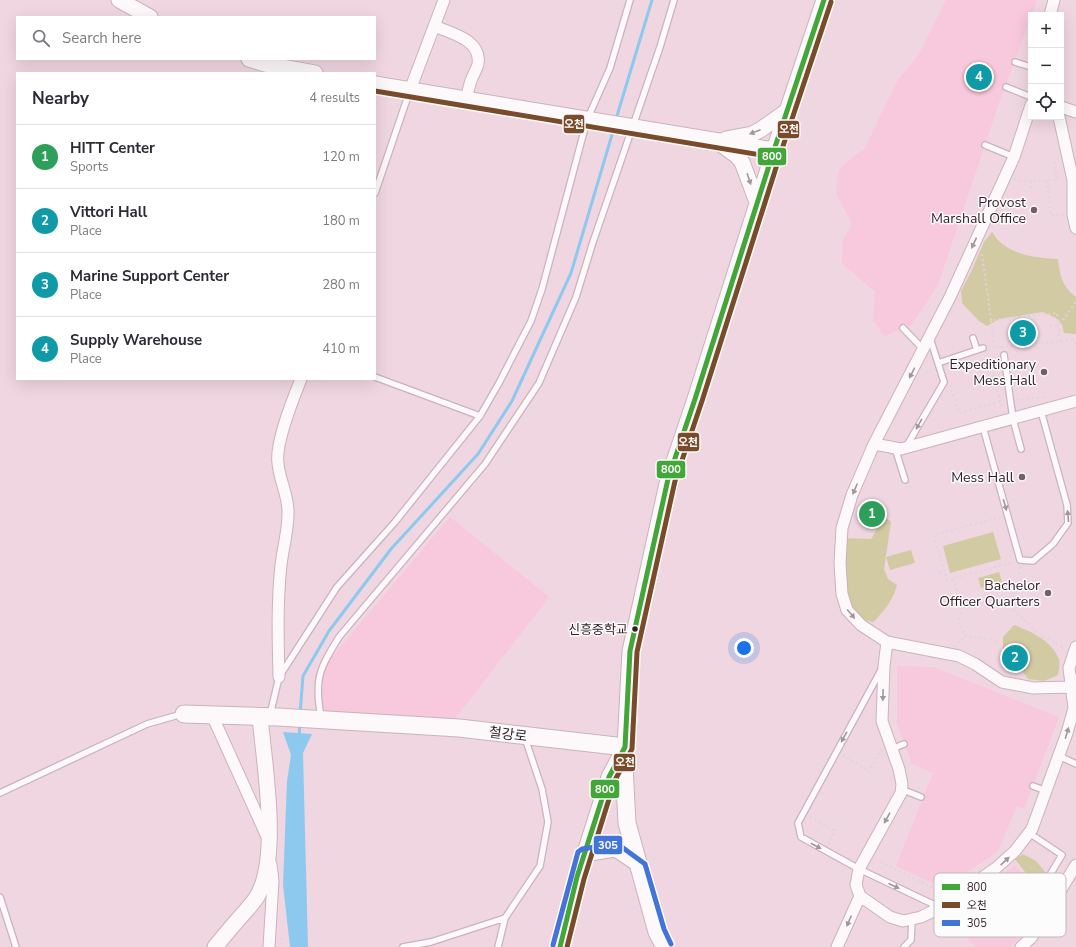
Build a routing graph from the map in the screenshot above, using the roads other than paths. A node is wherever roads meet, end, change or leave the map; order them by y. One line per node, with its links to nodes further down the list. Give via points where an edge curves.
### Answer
1 (119, 0): 8 (main road)
2 (444, 0): 9 (street)
3 (630, 0): 23 (lane)
4 (674, 0): 25 (lane)
5 (824, 0): 20 (main road)
6 (1054, 0): 7 (street)
7 (1051, 12)
8 (148, 16)
9 (434, 26): 16 (street); 18 (street, via 472,43 477,51 478,65 471,79)
10 (252, 60): 13 (main road)
11 (1015, 62): 12 (lane)
12 (1028, 66)
13 (309, 72)
14 (376, 84): 16 (main road)
15 (1006, 87): 17 (lane)
16 (410, 90): 18 (main road); 30 (lane)
17 (1028, 96)
18 (466, 100): 23 (main road)
19 (1064, 107): 21 (street)
20 (787, 111): 26 (main road, one-way to 26, via 752,134); 28 (main road)
21 (1076, 112)
22 (1028, 114): 29 (street)
23 (592, 120): 25 (main road); 45 (lane, via 542,289 530,321)
24 (1060, 120): 32 (street, via 1073,180 1073,215)
25 (629, 127): 26 (main road); 60 (lane, via 576,297 539,383 485,464 338,637 321,669 318,681)
26 (715, 141): 28 (main road); 31 (main road, one-way to 31, via 742,162)
27 (985, 145): 29 (lane)
28 (774, 150): 31 (main road)
29 (1014, 157): 34 (street, one-way to 34)
30 (376, 190)
31 (757, 202): 63 (main road, via 668,479 630,651)
32 (1076, 228)
33 (903, 328): 37 (lane)
34 (930, 338): 37 (street); 40 (lane)
35 (973, 338): 38 (lane)
36 (984, 348): 38 (lane)
37 (924, 350): 48 (street, one-way to 48)
38 (977, 350): 40 (lane)
39 (1004, 355): 46 (lane)
40 (938, 363): 49 (lane, one-way to 49, via 944,382)
41 (376, 377): 45 (lane)
42 (301, 380): 55 (street, via 278,451 281,479 289,512 281,564 277,620)
43 (1076, 401): 44 (street)
44 (1041, 411): 46 (street); 47 (lane, one-way to 44, via 1020,560 1033,561 1053,544 1068,523 1067,506)
45 (480, 416): 55 (lane, via 395,522 337,587)
46 (1010, 420): 47 (street); 50 (lane)
47 (983, 427): 49 (street)
48 (874, 444): 49 (street); 52 (street, one-way to 52, via 852,495 842,528 840,571 842,594 847,610 861,626)
49 (900, 448): 51 (lane)
50 (1021, 449)
51 (905, 480)
52 (887, 642): 54 (street); 56 (street, via 959,656 1002,682 1033,688)
53 (1075, 650): 56 (street, via 1069,668)
54 (884, 666): 64 (street, one-way to 64, via 882,722); 77 (lane, one-way to 77, via 798,823 801,837)
55 (279, 677): 59 (lane)
56 (1073, 684): 65 (street, one-way to 56, via 1074,708)
57 (184, 714): 58 (main road, 철강로); 70 (lane, via 147,724)
58 (212, 715): 59 (main road, 철강로); 73 (street)
59 (269, 717): 60 (main road, 철강로); 73 (main road)
60 (320, 720): 61 (main road, 철강로, via 459,728)
61 (524, 736): 63 (main road, 철강로); 85 (lane, via 542,790 548,822 540,866)
62 (904, 744): 64 (lane)
63 (625, 747): 74 (main road, via 609,776); 76 (main road, via 627,823)
64 (892, 749): 68 (street, via 899,769)
65 (1059, 756): 66 (lane); 69 (street)
66 (1076, 764)
67 (1033, 786): 69 (lane)
68 (901, 789): 71 (lane); 77 (street, one-way to 77)
69 (1046, 791): 72 (street)
70 (0, 793)
71 (920, 797)
72 (1028, 833): 78 (street, one-way to 72, via 1015,851); 79 (lane, via 1062,855)
73 (269, 842): 89 (main road, via 266,870 258,896); 90 (street, via 272,881)
74 (584, 856): 76 (street, via 615,851); 93 (main road)
75 (1076, 865): 80 (street)
76 (639, 866): 94 (main road, via 657,932)
77 (859, 869): 81 (street, via 856,885); 83 (lane, one-way to 83)
78 (989, 873)
79 (1051, 873)
80 (1066, 881)
81 (860, 896): 86 (street, via 890,917 903,921); 95 (street, one-way to 95)
82 (0, 897): 88 (lane)
83 (934, 905)
84 (934, 910): 86 (street)
85 (505, 918): 91 (lane, via 431,942); 92 (lane)
86 (912, 919): 96 (lane, via 911,940)
87 (1032, 937): 97 (street)
88 (16, 947)
89 (215, 947)
90 (269, 947)
91 (403, 947)
92 (498, 947)
93 (560, 947)
94 (665, 947)
95 (837, 947)
96 (904, 947)
97 (1020, 947)

